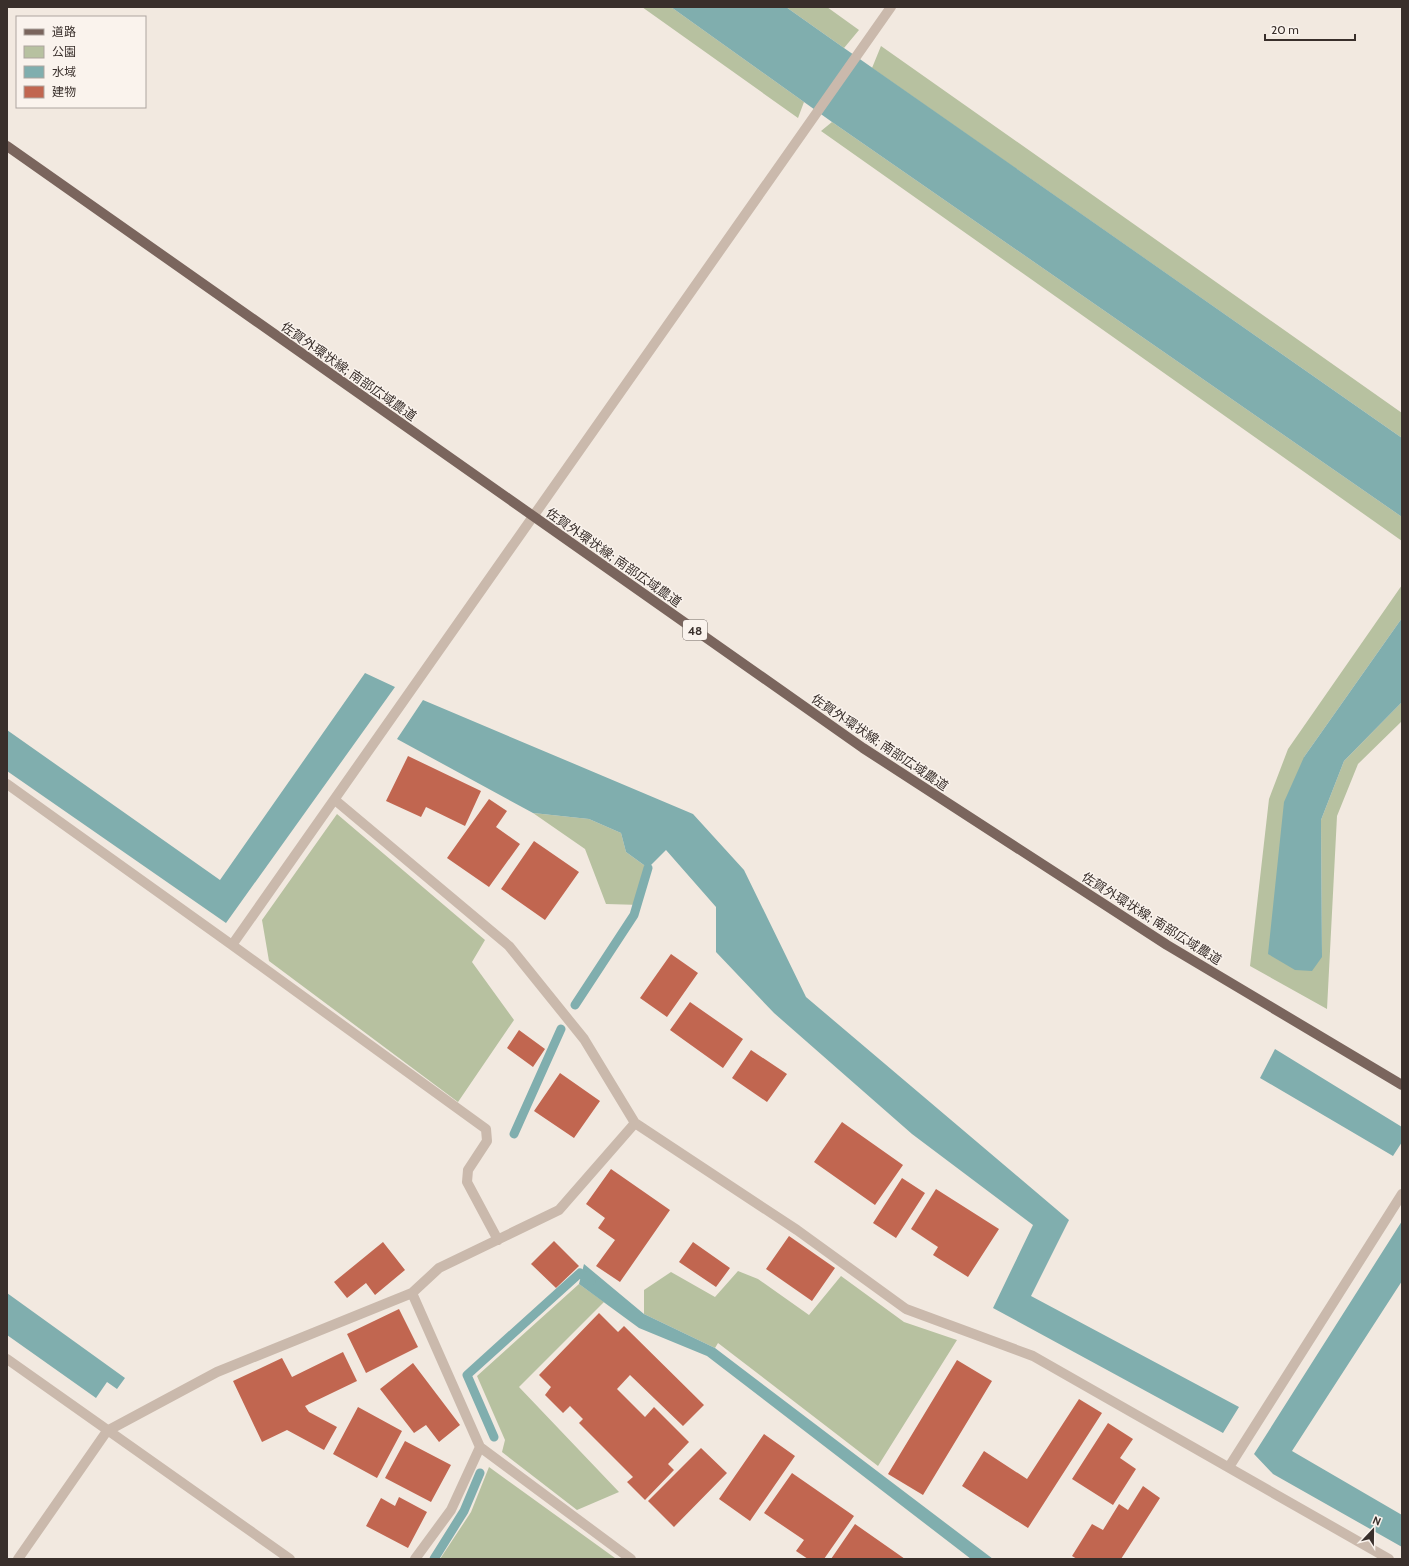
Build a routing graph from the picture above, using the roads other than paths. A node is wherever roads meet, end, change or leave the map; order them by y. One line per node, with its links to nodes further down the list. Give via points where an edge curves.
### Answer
1 (891, 7): 3 (street)
2 (7, 146): 3 (main road, 佐賀外環状線; 南部広域農道 / 48)
3 (533, 516): 5 (street); 7 (main road, 佐賀外環状線; 南部広域農道 / 48, via 863,748 1167,945)
4 (7, 784): 6 (street)
5 (335, 800): 6 (street); 8 (street, via 509,946 584,1039)
6 (232, 945): 10 (street, via 486,1129 487,1141 468,1170 467,1182)
7 (1402, 1085)
8 (635, 1123): 10 (street, via 559,1210); 15 (street, via 798,1230 906,1309 1033,1356)
9 (1402, 1194): 15 (street)
10 (498, 1240): 11 (street, via 440,1268)
11 (412, 1293): 13 (street, via 217,1372); 14 (street)
12 (7, 1359): 13 (street)
13 (107, 1431): 16 (street); 17 (street)
14 (480, 1446): 18 (street, via 451,1510); 19 (street)
15 (1229, 1467): 20 (street)
16 (18, 1559)
17 (290, 1559)
18 (415, 1559)
19 (632, 1559)
20 (1388, 1559)

